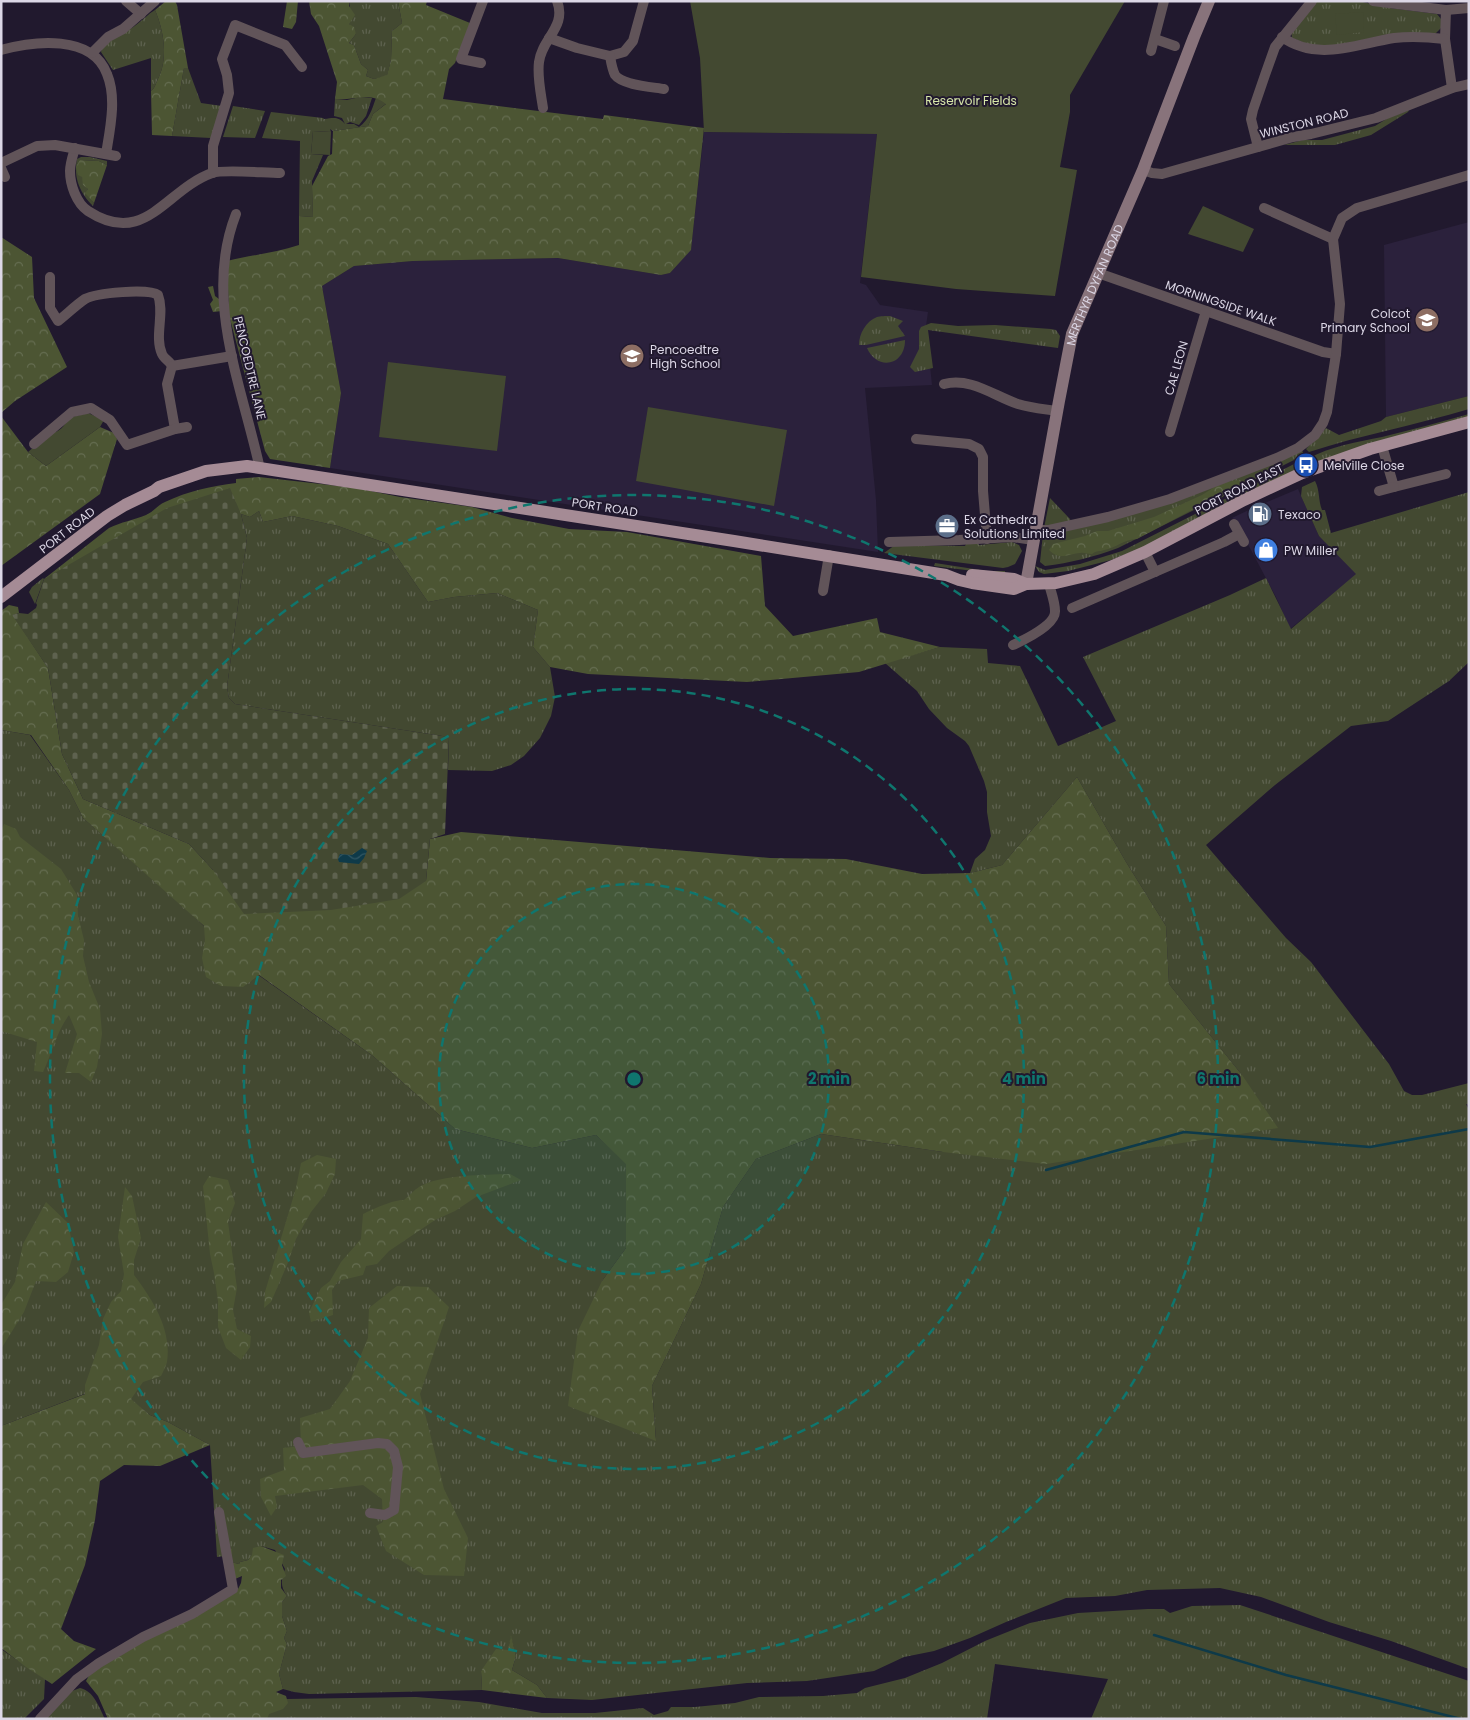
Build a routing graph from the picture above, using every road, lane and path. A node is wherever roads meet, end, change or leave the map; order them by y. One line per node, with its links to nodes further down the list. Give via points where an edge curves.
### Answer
1 (126, 1): 12 (street)
2 (155, 1): 12 (street)
3 (483, 1): 22 (street, via 462,59)
4 (557, 1): 14 (street, via 561,11 559,22)
5 (644, 1): 21 (street, via 633,41 624,52)
6 (1164, 1): 15 (street)
7 (1209, 1): 31 (street, MERTHYR DYFAN ROAD)
8 (1312, 1): 13 (street)
9 (1373, 1): 11 (street)
10 (1469, 8): 11 (street)
11 (1446, 10): 16 (street)
12 (141, 14): 20 (street)
13 (1282, 37): 16 (street, via 1293,45 1316,50 1395,38); 28 (street, via 1275,47 1251,119)
14 (549, 38): 21 (street); 27 (street, via 539,62)
15 (1155, 39): 17 (street); 19 (street)
16 (1444, 39): 25 (street)
17 (1175, 46)
18 (1, 50): 20 (street, via 41,43 82,48)
19 (1151, 51)
20 (92, 53): 29 (street, via 104,68 111,87 111,155)
21 (610, 56): 26 (street, via 616,77 625,82)
22 (481, 63)
23 (302, 68): 32 (street, via 285,45 235,25 222,59 229,94 213,146)
24 (1469, 84): 25 (street, WINSTON ROAD)
25 (1452, 88): 28 (street, WINSTON ROAD, via 1376,118)
26 (664, 89)
27 (543, 108)
28 (1258, 147): 31 (street, WINSTON ROAD, via 1162,174)
29 (75, 148): 30 (street, via 37,146); 32 (street, via 70,171 72,187 86,210 108,222 136,222)
30 (1, 163)
31 (1143, 170): 38 (street, MERTHYR DYFAN ROAD)
32 (213, 173): 33 (street)
33 (280, 173)
34 (1469, 175): 37 (street, via 1357,208 1342,218)
35 (1264, 208): 37 (street)
36 (236, 214): 42 (street, PENCOEDTRE LANE, via 225,251 223,283 225,322)
37 (1333, 239): 41 (street, via 1340,304)
38 (1098, 273): 40 (street, MORNINGSIDE WALK); 45 (street, MERTHYR DYFAN ROAD, via 1072,334)
39 (50, 277): 43 (street, via 50,308 58,321 94,296 155,292 160,298 162,353)
40 (1206, 310): 41 (street, MORNINGSIDE WALK); 49 (street, CAE LEON)
41 (1336, 354): 58 (street, PORT ROAD EAST, via 1323,423 1315,435 1298,448 1226,478 1128,512)
42 (232, 356): 43 (street); 53 (street, PENCOEDTRE LANE)
43 (172, 366): 48 (street, via 167,384)
44 (944, 384): 45 (street, via 972,385 1018,404)
45 (1057, 411): 58 (street, MERTHYR DYFAN ROAD)
46 (1469, 422): 52 (main road, PORT ROAD EAST)
47 (188, 427): 48 (street)
48 (175, 429): 51 (street, via 127,445 110,420 91,408 72,412)
49 (1170, 432)
50 (916, 439): 59 (street, via 969,444 982,453)
51 (34, 444)
52 (1382, 446): 55 (street); 61 (main road, PORT ROAD EAST, via 1278,484)
53 (260, 469): 62 (main road, PORT ROAD); 67 (main road, PORT ROAD, via 154,491 134,500)
54 (1440, 473): 55 (street)
55 (1394, 487): 56 (street)
56 (1379, 491)
57 (1234, 524): 63 (street, via 1242,538 1224,542)
58 (1034, 535): 59 (street, PORT ROAD EAST); 64 (street, MERTHYR DYFAN ROAD)
59 (987, 539): 60 (street, PORT ROAD EAST)
60 (888, 542)
61 (1145, 552): 63 (street); 65 (main road, PORT ROAD EAST, via 1080,578)
62 (829, 555): 64 (main road, PORT ROAD, via 946,575 960,573 1014,579); 66 (street)
63 (1155, 572): 68 (street)
64 (1026, 584): 65 (main road, PORT ROAD EAST)
65 (1049, 584): 69 (street, via 1054,618)
66 (823, 591)
67 (1, 597)
68 (1072, 608)
69 (1013, 645)
70 (298, 1442): 72 (street, via 303,1453 378,1443 394,1450 398,1467 394,1510 385,1515)
71 (219, 1512): 73 (street, via 233,1589 99,1663 77,1680)
72 (370, 1513)
73 (40, 1719)

